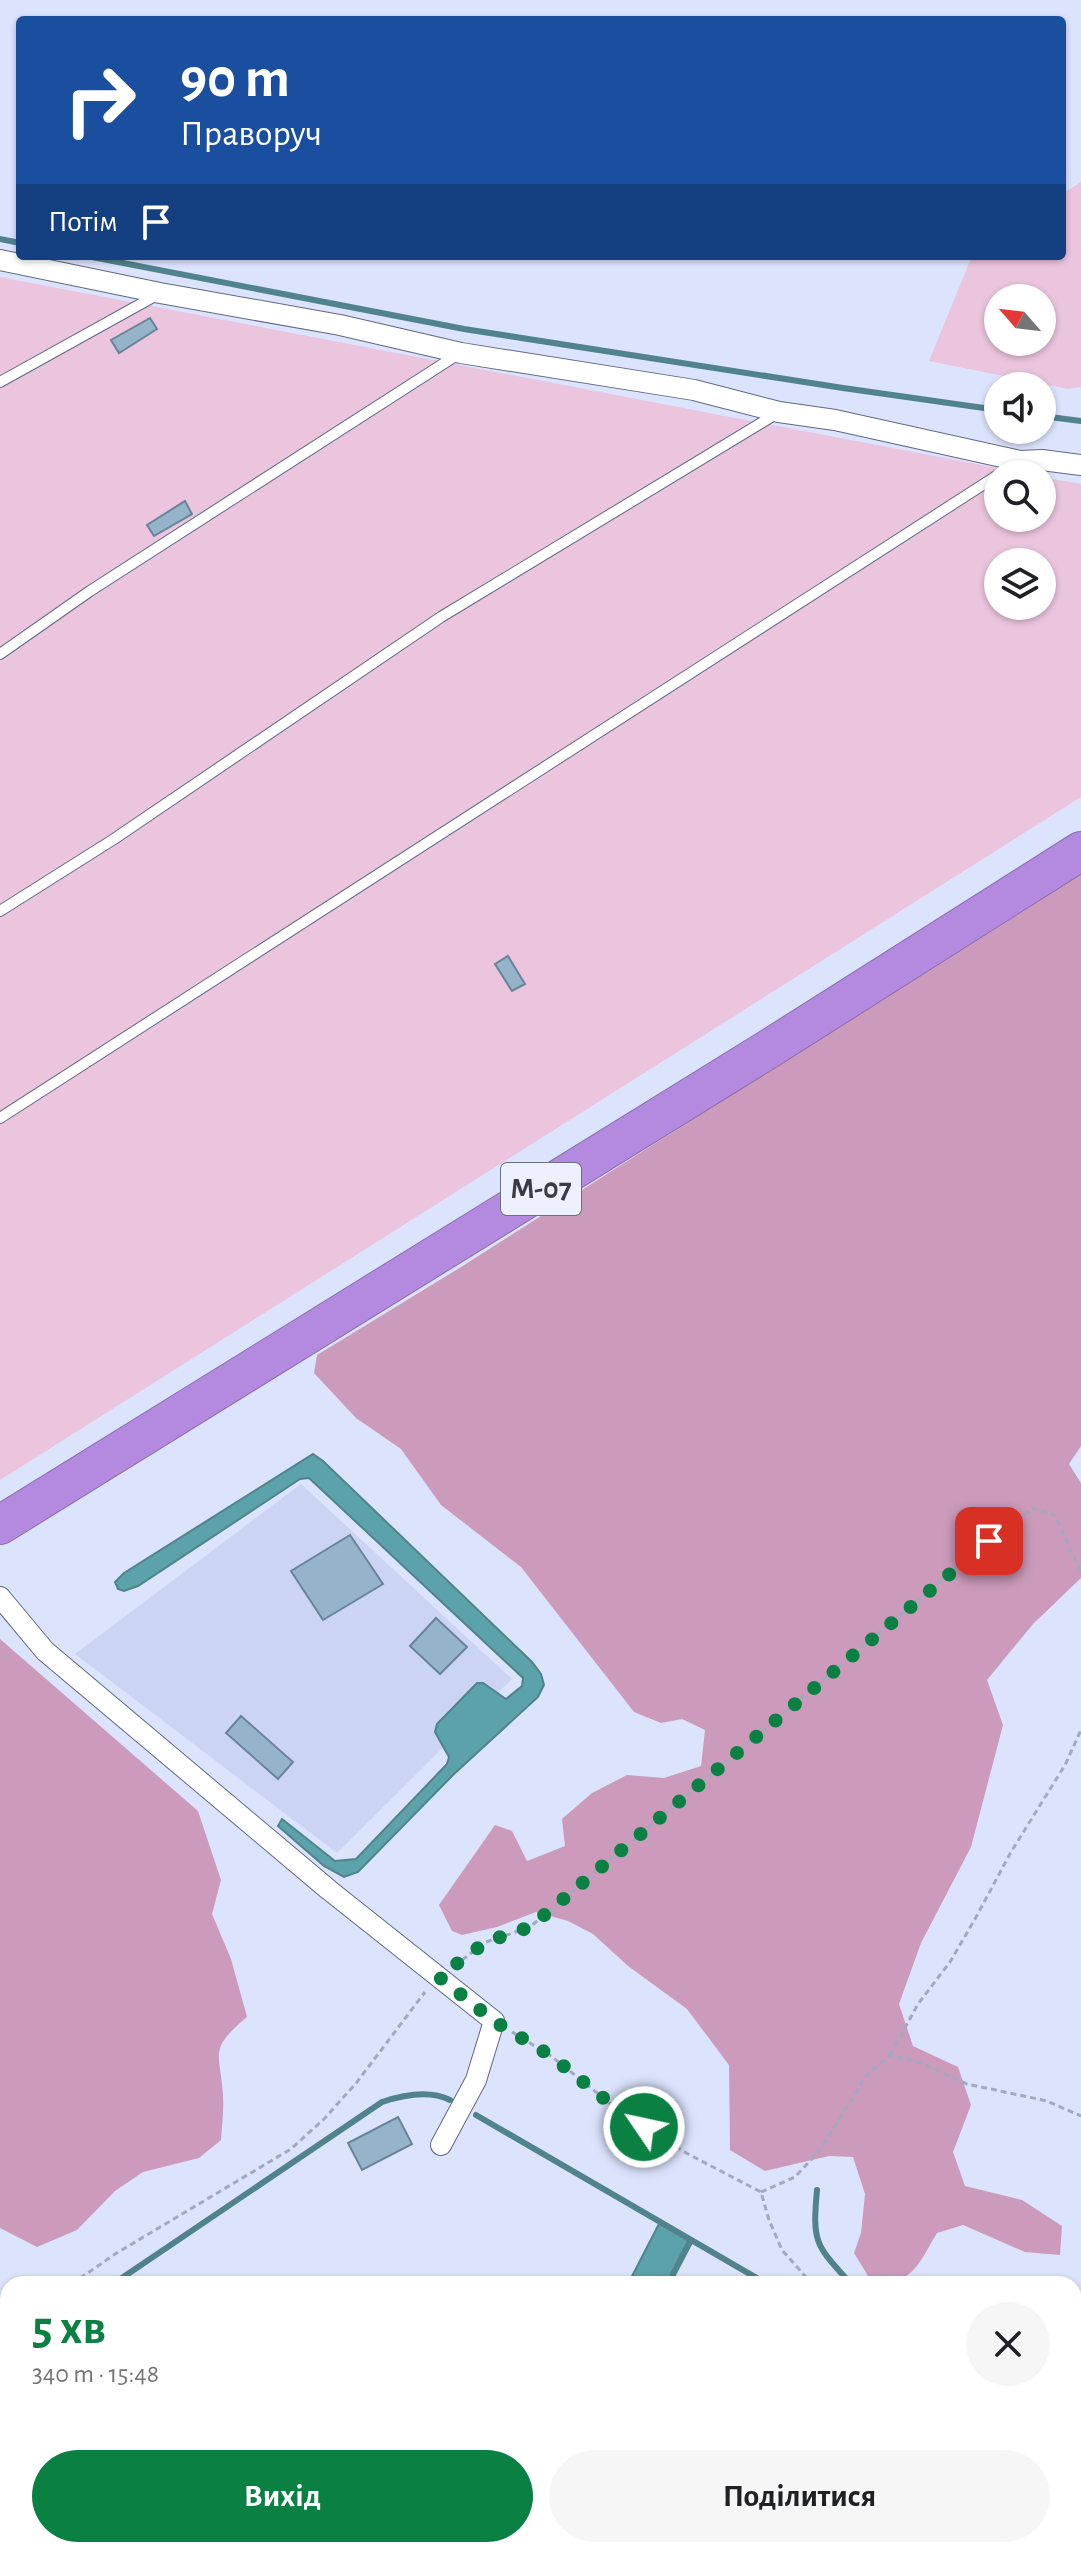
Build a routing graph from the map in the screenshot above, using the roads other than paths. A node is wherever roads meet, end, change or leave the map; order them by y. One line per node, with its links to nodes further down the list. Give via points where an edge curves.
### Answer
1 (0, 260): 2 (street)
2 (160, 293): 3 (street); 4 (lane)
3 (461, 353): 5 (street, via 694,390); 10 (lane)
4 (0, 382)
5 (779, 412): 6 (street); 12 (lane, via 441,617)
6 (1015, 460)
7 (1056, 462): 8 (street)
8 (1081, 465)
9 (984, 484): 13 (lane)
10 (0, 654)
11 (1081, 851): 14 (highway, М-07)
12 (0, 911)
13 (0, 1118)
14 (0, 1525)
15 (0, 1597): 16 (street, via 45,1651 494,2021 476,2080)
16 (441, 2145)

